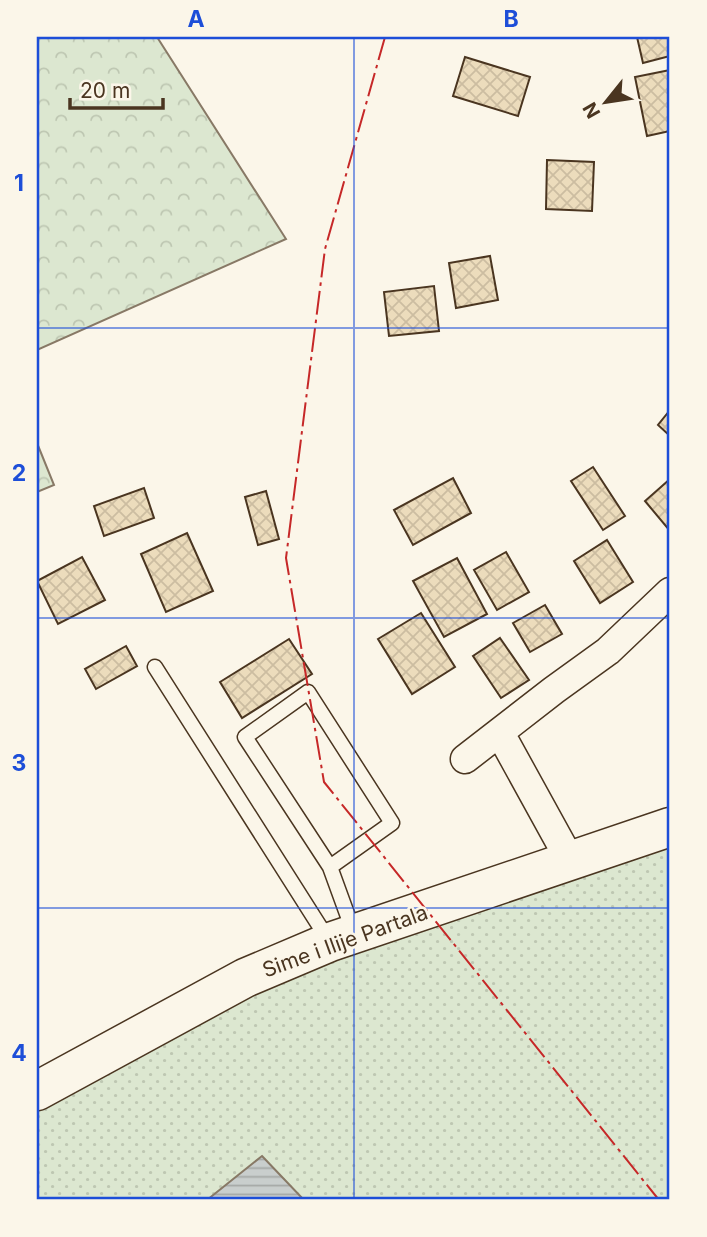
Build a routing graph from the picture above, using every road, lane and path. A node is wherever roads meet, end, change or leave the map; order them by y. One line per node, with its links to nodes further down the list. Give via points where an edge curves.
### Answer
1 (670, 592): 3 (street, via 608,651)
2 (155, 667): 8 (lane)
3 (499, 733): 4 (street); 6 (street)
4 (466, 760)
5 (670, 827): 6 (street, Sime i Ilije Partala)
6 (571, 862): 8 (street, Sime i Ilije Partala)
7 (330, 867): 7 (lane, via 245,737 308,692 391,823); 8 (lane)
8 (342, 938): 9 (street, Sime i Ilije Partala, via 245,978)
9 (37, 1091)

